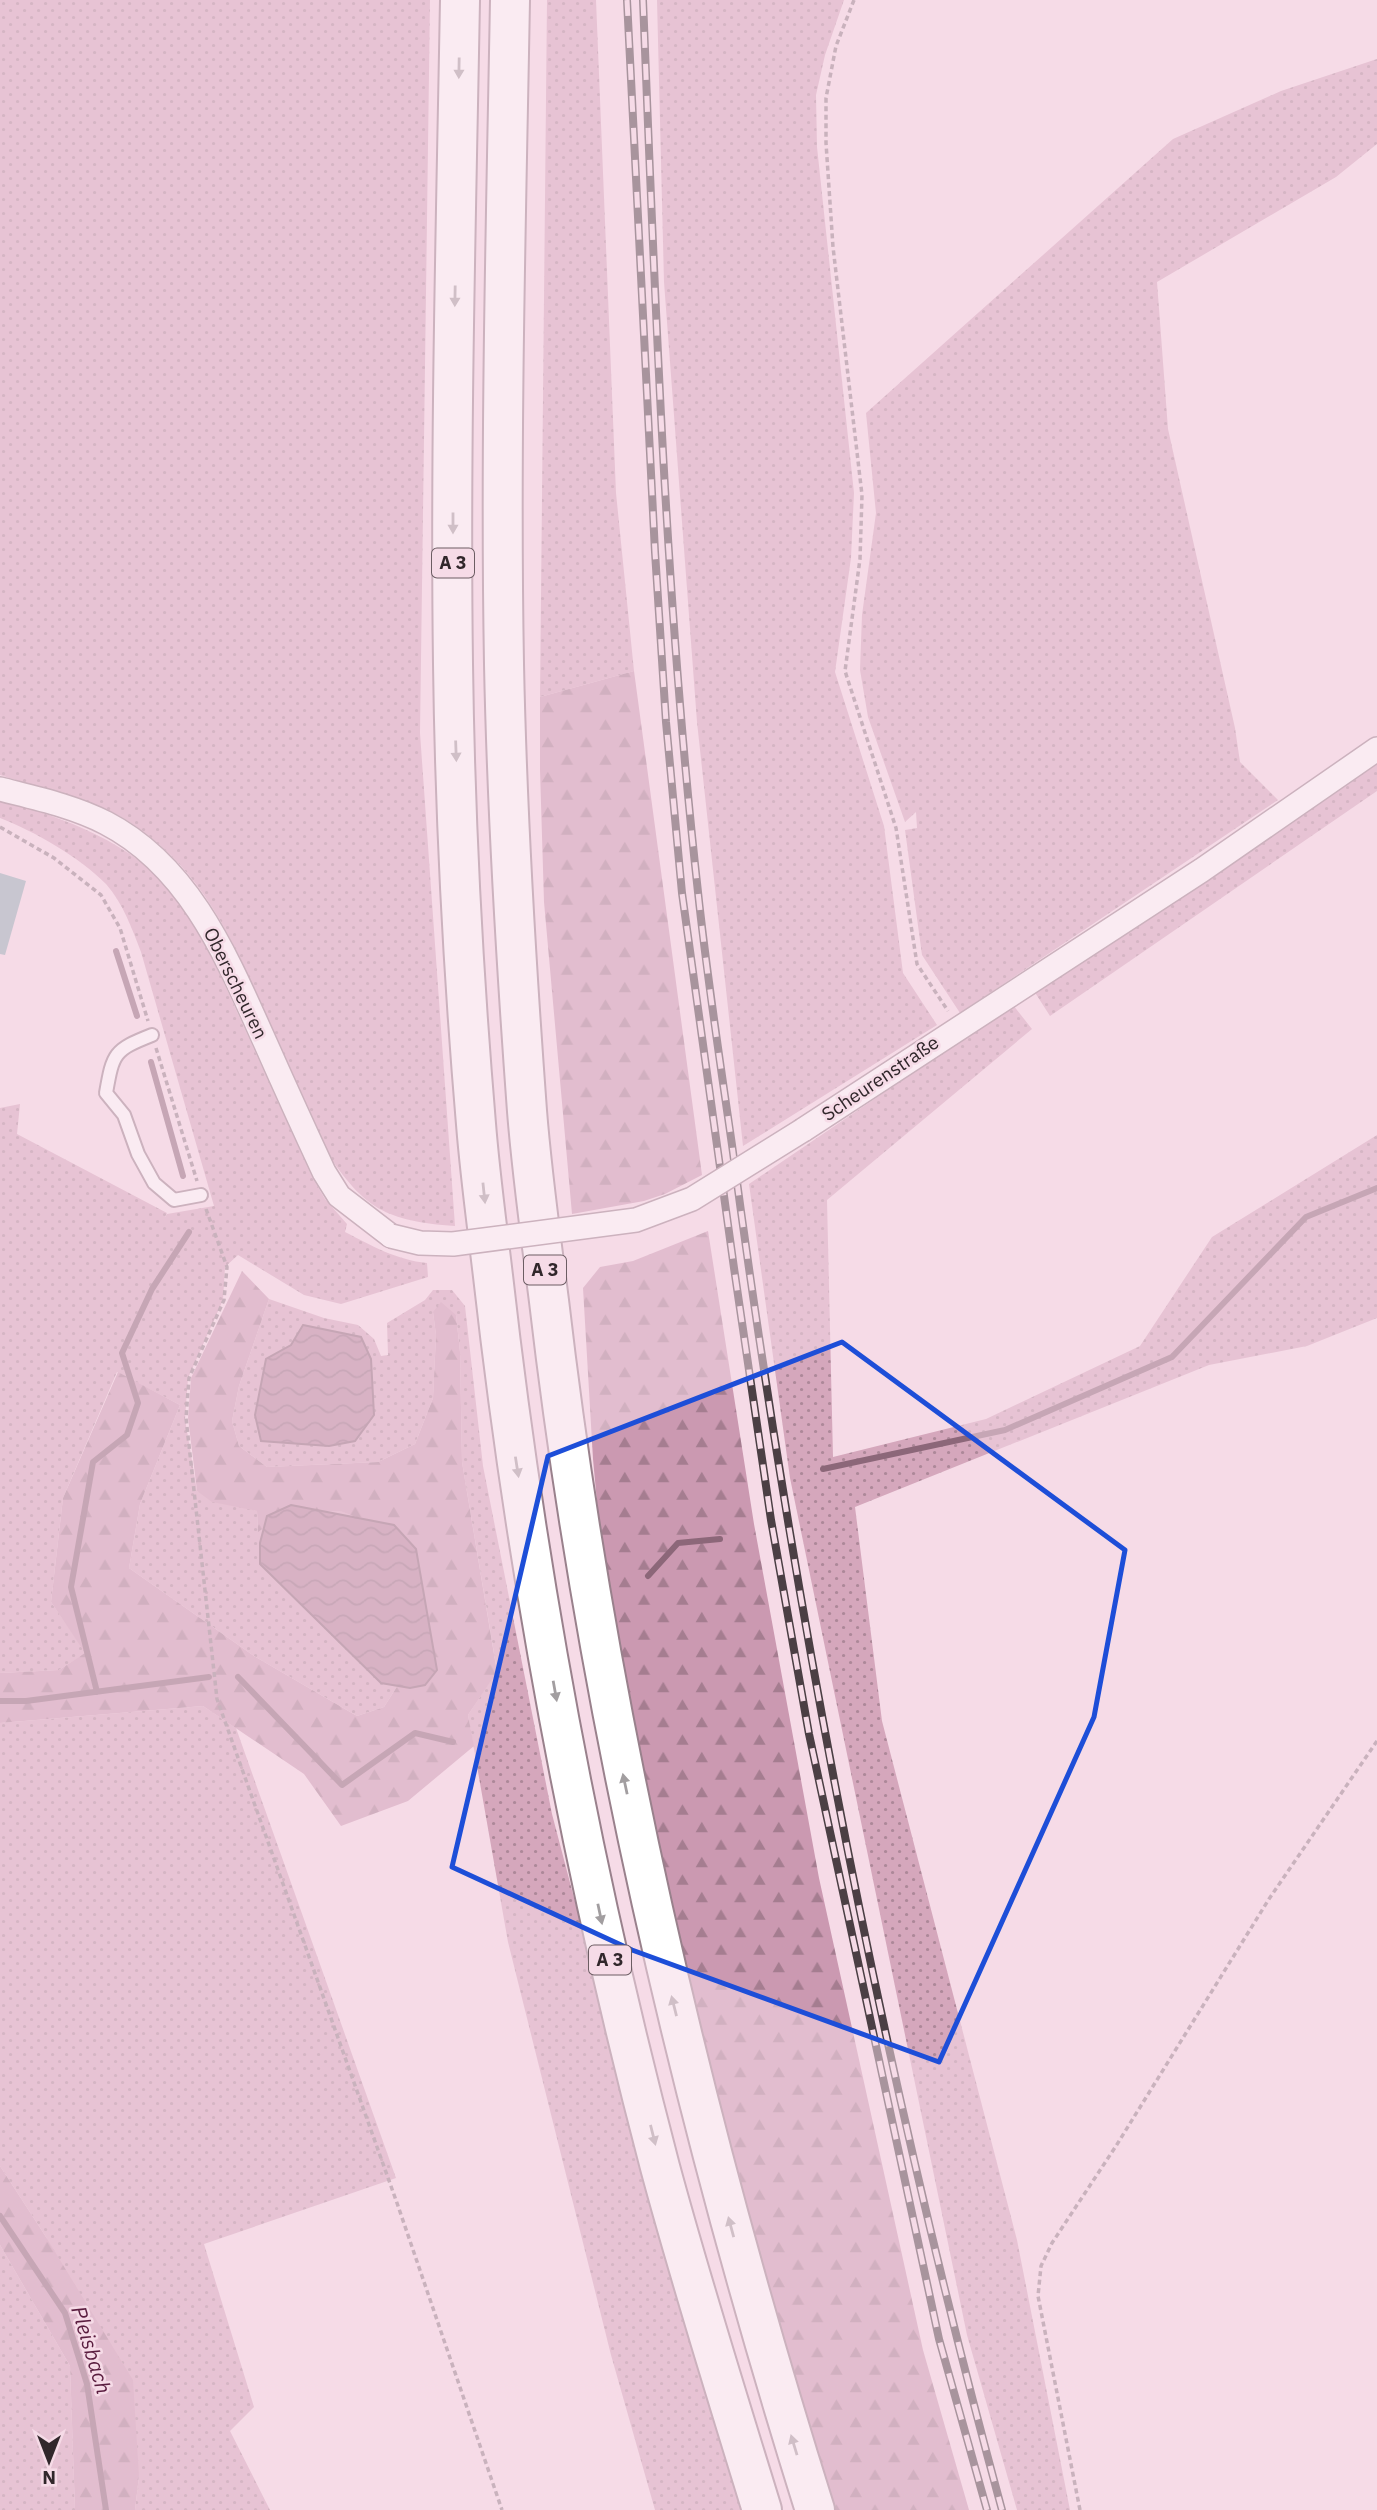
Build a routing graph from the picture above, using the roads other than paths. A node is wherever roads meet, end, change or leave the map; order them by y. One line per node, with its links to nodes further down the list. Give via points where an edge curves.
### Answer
1 (460, 0): 8 (highway, A 3, one-way to 8, via 453,428 460,874 476,1125 507,1399 568,1768 612,1967 660,2168)
2 (510, 0): 9 (highway, A 3, one-way to 2, via 765,2351 662,1957 622,1772 559,1394 528,1116 510,843 503,443)
3 (1377, 749): 7 (street, Scheurenstraße, bridge, via 1202,870 692,1199 636,1220 453,1244 391,1236)
4 (0, 789): 7 (street, Oberscheuren, via 107,823 143,848 184,889 226,954)
5 (152, 1035): 6 (lane, via 125,1046 111,1064 106,1093 124,1115 154,1183 174,1200)
6 (201, 1195)
7 (339, 1196)
8 (762, 2510)
9 (815, 2510)

